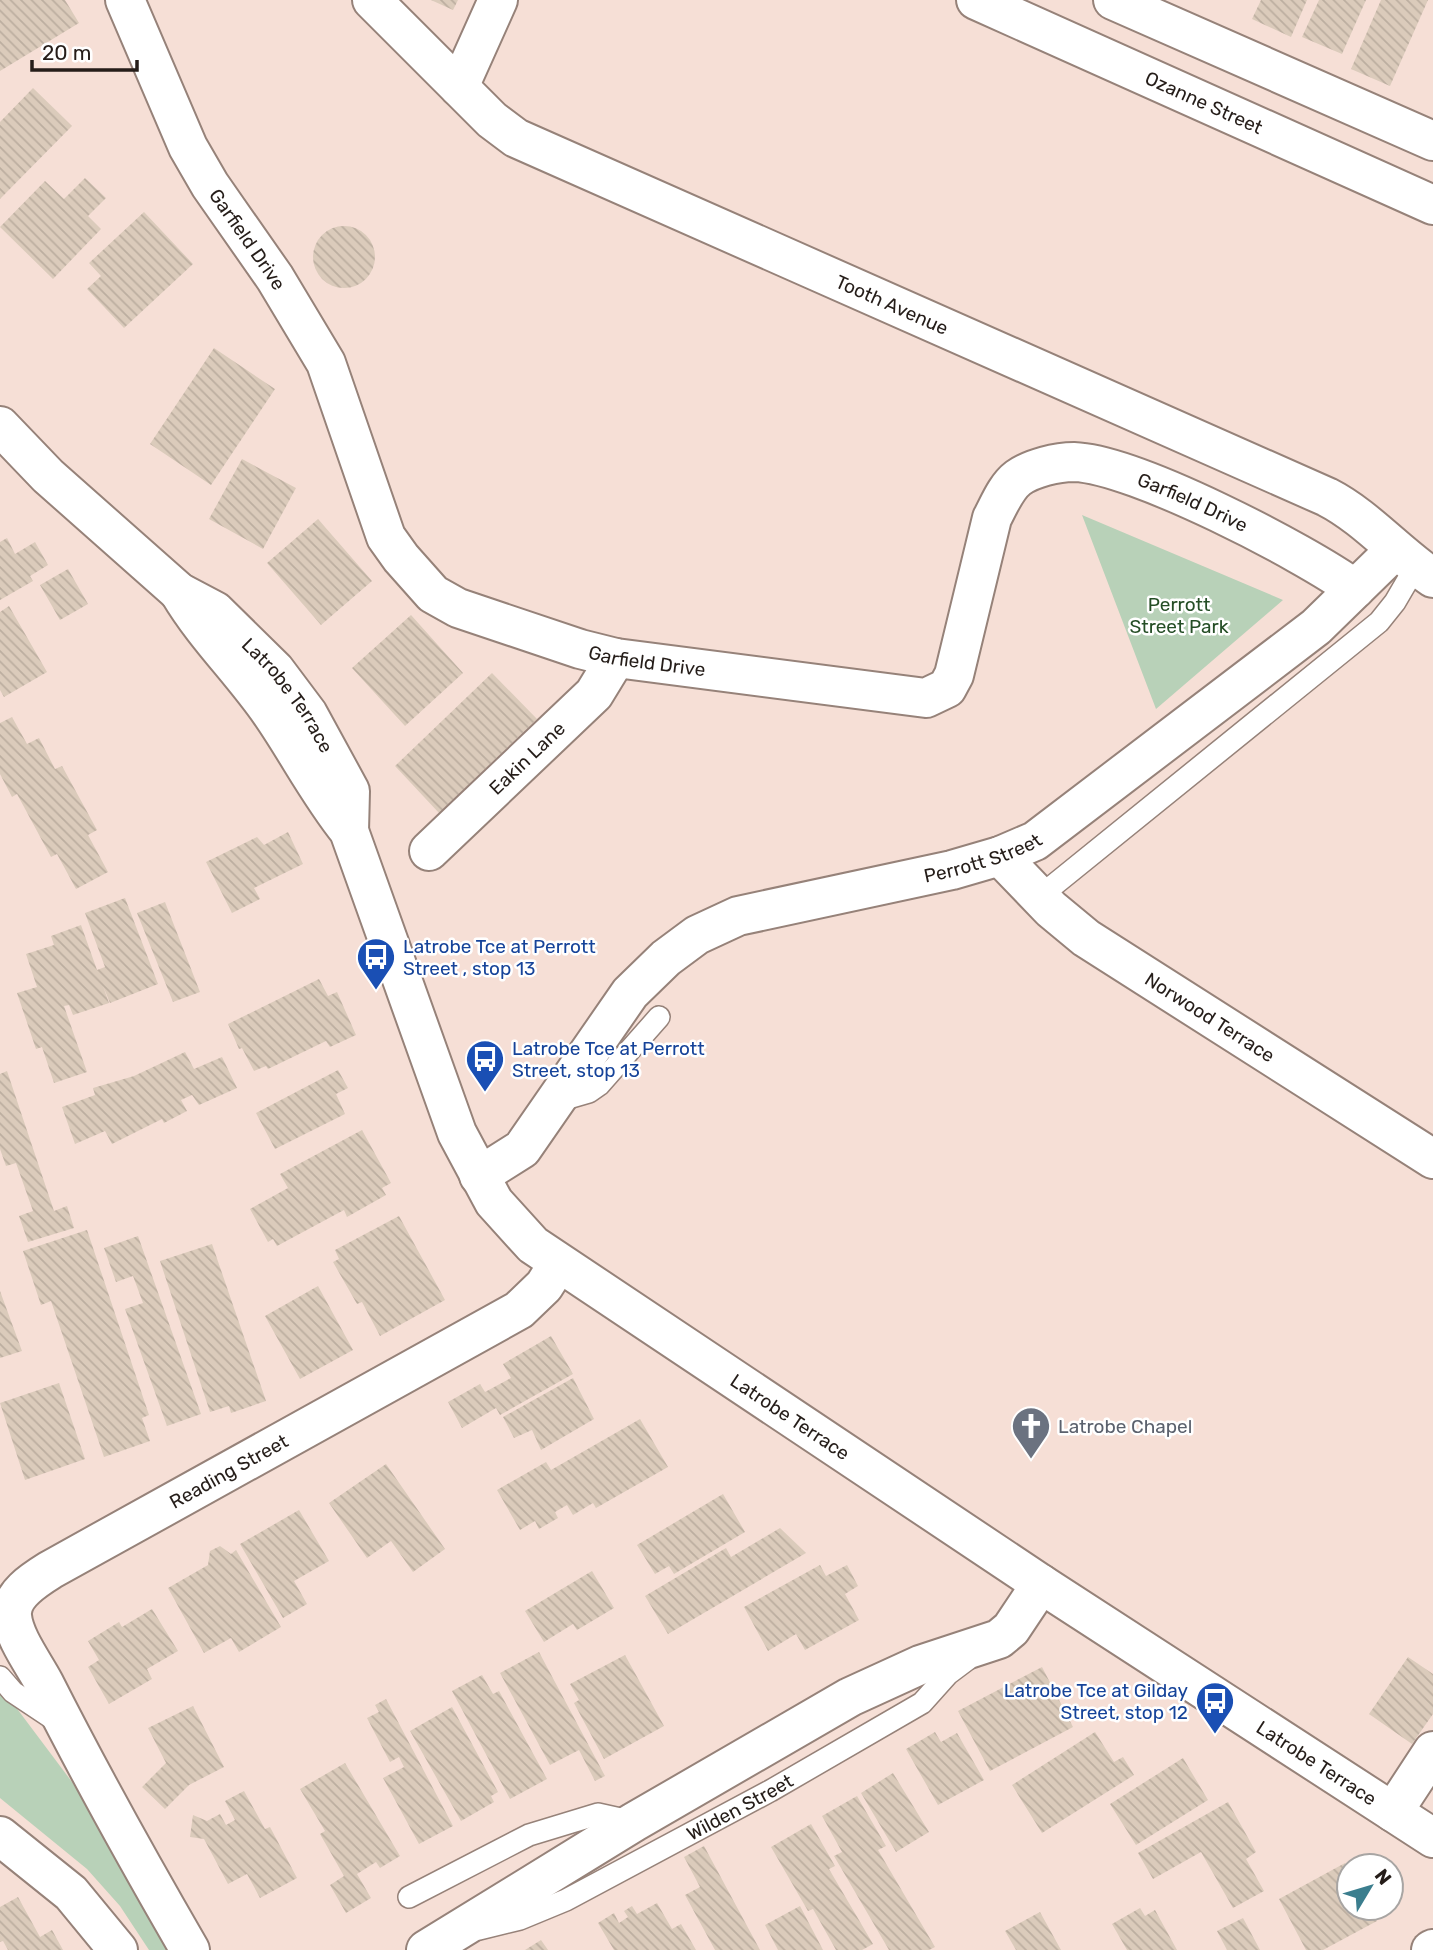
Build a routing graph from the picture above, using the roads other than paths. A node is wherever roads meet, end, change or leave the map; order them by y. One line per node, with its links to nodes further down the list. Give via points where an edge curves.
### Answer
1 (125, 0): 12 (street, Garfield Drive, via 188,147 326,363 386,537 433,594 450,603)
2 (372, 0): 6 (street, Tooth Avenue)
3 (498, 0): 6 (street)
4 (976, 0): 8 (street, Ozanne Street)
5 (1113, 0): 7 (street)
6 (459, 87): 10 (street, Tooth Avenue, via 492,120 545,153 1326,497 1350,510)
7 (1433, 141)
8 (1433, 205)
9 (0, 426): 19 (street, Latrobe Terrace, via 48,476 179,592 199,626 272,715 349,831 457,1133)
10 (1415, 565): 11 (street, Perrott Street); 15 (lane, via 1395,603 1378,622)
11 (1355, 589): 12 (street, Garfield Drive, via 1320,564 1190,501 1110,467 1074,462 1045,466 1018,478 1004,496 992,518 954,675 937,695 926,698); 14 (street, Perrott Street, via 1315,627 1058,826)
12 (616, 658): 13 (street, Eakin Lane, via 594,694)
13 (429, 851)
14 (1000, 856): 15 (street, Norwood Terrace); 17 (street, Perrott Street, via 738,916 697,935 630,993)
15 (1039, 897): 18 (street, Norwood Terrace, via 1086,938)
16 (659, 1017): 17 (lane, via 599,1085)
17 (555, 1102): 19 (street, Perrott Street, via 522,1149)
18 (1433, 1159)
19 (479, 1176): 20 (street, Latrobe Terrace, via 503,1214)
20 (558, 1264): 21 (street, Latrobe Terrace); 24 (street, Reading Street, via 544,1286 519,1310 52,1569 25,1589 13,1606 12,1619)
21 (1041, 1584): 22 (street, Wilden Street); 26 (street, Latrobe Terrace)
22 (999, 1639): 27 (street, Wilden Street, via 866,1689); 31 (lane, Wilden Street, via 954,1669 922,1703 770,1791 559,1903)
23 (0, 1676): 24 (lane, Reading Street, via 13,1692)
24 (67, 1730): 33 (street, Reading Street)
25 (1433, 1751): 26 (street)
26 (1393, 1812): 29 (street, Latrobe Terrace)
27 (634, 1822): 30 (lane, via 598,1814 529,1835); 31 (street, Wilden Street)
28 (0, 1836): 32 (street, via 71,1894)
29 (1433, 1838)
30 (409, 1897)
31 (442, 1942)
32 (118, 1950)
33 (190, 1950)

